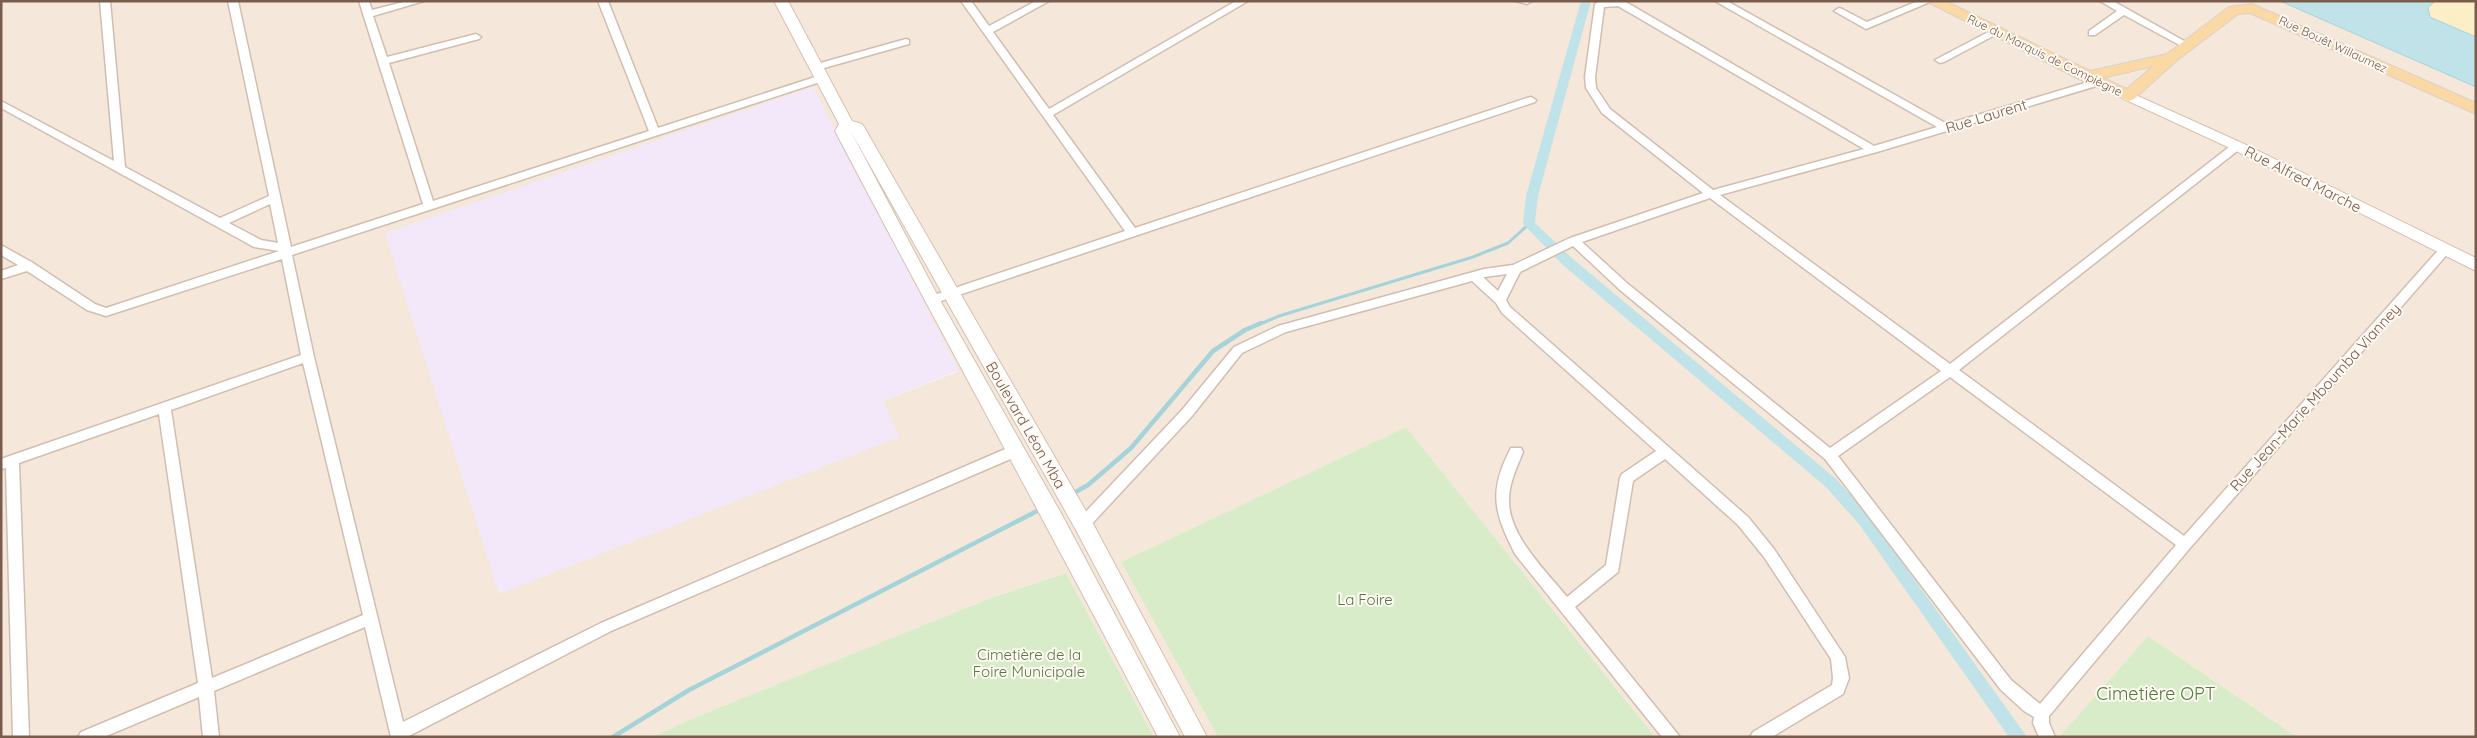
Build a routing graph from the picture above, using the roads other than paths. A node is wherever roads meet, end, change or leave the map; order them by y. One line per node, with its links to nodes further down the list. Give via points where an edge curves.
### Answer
1 (105, 1): 40 (street)
2 (233, 1): 42 (street)
3 (364, 1): 18 (street)
4 (419, 1): 18 (street)
5 (603, 1): 37 (street)
6 (781, 1): 28 (street, Boulevard Léon Mba)
7 (966, 1): 19 (street)
8 (1044, 1): 19 (street)
9 (1243, 1): 34 (street)
10 (1521, 1): 11 (street)
11 (1527, 1)
12 (1720, 1): 36 (street)
13 (1927, 1): 16 (street, via 1866,26)
14 (1933, 1): 20 (main road, Rue du Marquis de Compiègne)
15 (2105, 1): 17 (street)
16 (1839, 11)
17 (2124, 11): 21 (street); 24 (street)
18 (368, 14): 27 (street)
19 (988, 31): 34 (street)
20 (1994, 32): 26 (street); 29 (main road, Rue du Marquis de Compiègne)
21 (2092, 33)
22 (476, 37): 27 (street)
23 (906, 42): 28 (street)
24 (2188, 46): 25 (main road, Rue Bouêt Willaumez); 33 (main road, Rue Bouêt Willaumez, via 2234,10 2252,8)
25 (2171, 58): 29 (main road); 30 (main road, Rue Bouêt Willaumez)
26 (1940, 60)
27 (384, 62): 43 (street)
28 (820, 73): 35 (street, Boulevard Léon Mba); 37 (street)
29 (2093, 80): 30 (main road, Rue du Marquis de Compiègne); 36 (street, Rue Laurent)
30 (2129, 96): 38 (street, Rue Alfred Marche)
31 (1531, 100): 45 (street)
32 (1, 104): 40 (street)
33 (2476, 109)
34 (1046, 115): 45 (street)
35 (846, 124): 55 (street, Boulevard Léon Mba, via 857,127); 56 (street, Boulevard Léon Mba, via 842,132)
36 (1946, 128): 39 (street, Rue Laurent)
37 (654, 132): 43 (street)
38 (2237, 146): 49 (street, Rue Alfred Marche); 59 (street)
39 (1874, 150): 41 (street, Rue Laurent); 41 (street, via 1620,3 1600,4 1591,88 1606,111)
40 (120, 168): 44 (street)
41 (1710, 194): 46 (street, Rue Laurent); 59 (street)
42 (274, 198): 44 (street); 48 (street)
43 (429, 206): 48 (street)
44 (220, 223): 48 (street, via 264,246)
45 (1132, 233): 55 (street)
46 (1570, 242): 52 (street, Rue Laurent); 64 (street)
47 (1, 249): 51 (street)
48 (285, 250): 51 (street, via 106,312 91,307); 58 (street)
49 (2446, 250): 50 (street, Rue Alfred Marche); 67 (street, Rue Jean-Marie Mboumba Vianney)
50 (2476, 265)
51 (29, 266): 53 (street)
52 (1515, 269): 54 (street, Rue Laurent); 57 (street)
53 (1, 275)
54 (1474, 276): 57 (street); 66 (street, Rue Laurent, via 1282,329 1238,350 1187,413)
55 (952, 294): 56 (street); 66 (street, Boulevard Léon Mba)
56 (932, 300): 61 (street, Boulevard Léon Mba)
57 (1500, 300): 63 (street, via 1506,310)
58 (308, 357): 60 (street); 69 (street)
59 (1951, 370): 64 (street); 67 (street)
60 (164, 407): 65 (street); 70 (street)
61 (1015, 451): 72 (street, via 606,627); 76 (street, Boulevard Léon Mba)
62 (1516, 452): 68 (street, via 1501,492 1503,516 1520,550)
63 (1665, 452): 68 (street, via 1628,478 1613,568); 79 (street, via 1743,521 1769,553 1838,657 1841,678 1838,689)
64 (1830, 455): 71 (street, via 1994,671 2029,706)
65 (6, 462): 73 (street)
66 (1083, 524): 77 (street, Boulevard Léon Mba)
67 (2185, 544): 71 (street, Rue Jean-Marie Mboumba Vianney)
68 (1565, 607): 78 (street)
69 (370, 619): 70 (street); 72 (street)
70 (206, 686): 74 (street); 75 (street)
71 (2042, 712): 80 (street, via 2041,723)
72 (399, 734)
73 (21, 737)
74 (86, 737)
75 (211, 737)
76 (1169, 737)
77 (1196, 737)
78 (1672, 737)
79 (1758, 737)
80 (2047, 737)

